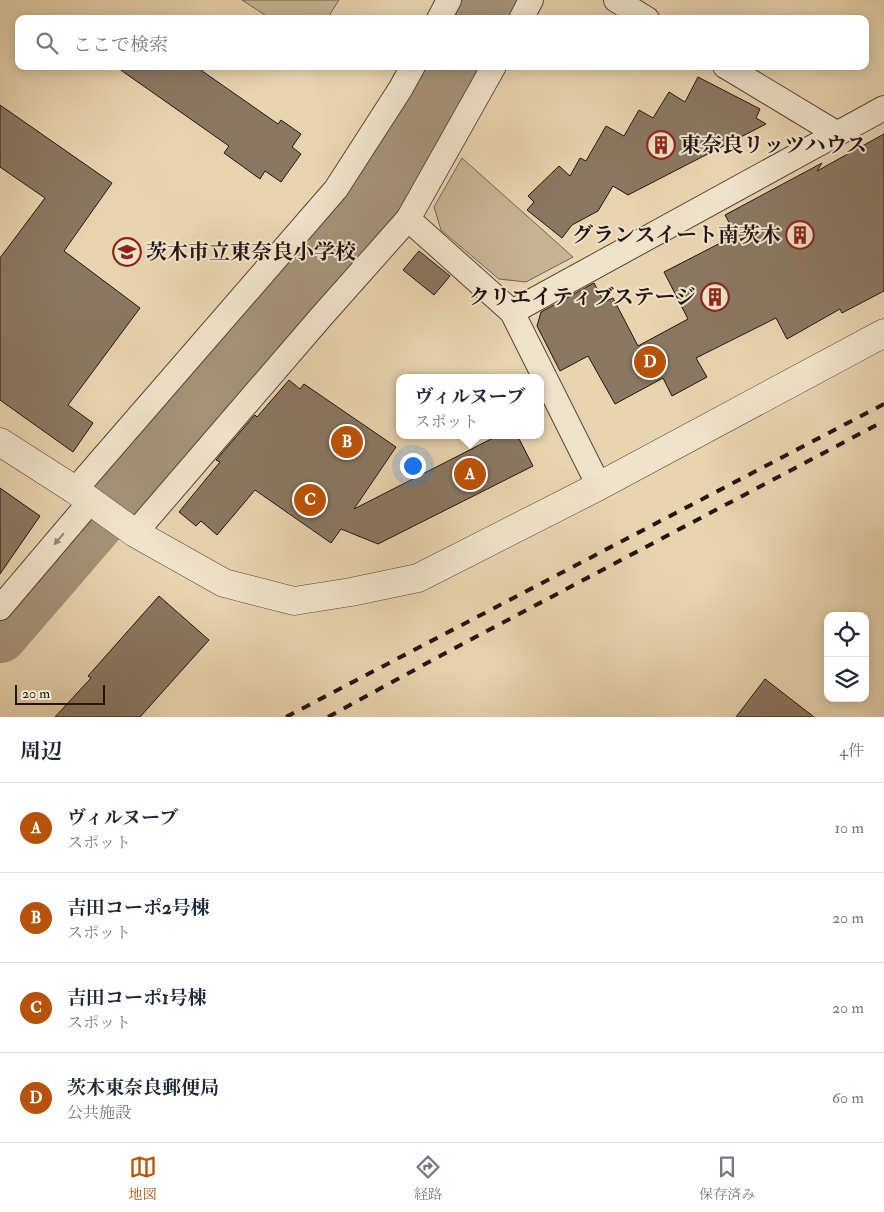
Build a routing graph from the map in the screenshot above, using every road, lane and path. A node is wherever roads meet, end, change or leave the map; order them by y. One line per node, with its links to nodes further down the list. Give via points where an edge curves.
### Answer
1 (449, 0): 4 (street)
2 (531, 0): 5 (street)
3 (616, 0): 6 (street)
4 (441, 15)
5 (523, 15)
6 (640, 15)
7 (411, 70): 19 (street, via 336,189)
8 (492, 70): 12 (street)
9 (733, 70): 11 (street)
10 (884, 108): 11 (street)
11 (836, 133): 13 (street)
12 (408, 219): 13 (street); 20 (street)
13 (512, 312): 15 (street)
14 (884, 333): 18 (street)
15 (543, 374)
16 (544, 376): 18 (street)
17 (0, 442): 19 (street)
18 (599, 486): 20 (street, via 418,578 294,601 224,583)
19 (82, 496): 20 (street); 21 (street, one-way to 21)
20 (133, 531)
21 (0, 608)

